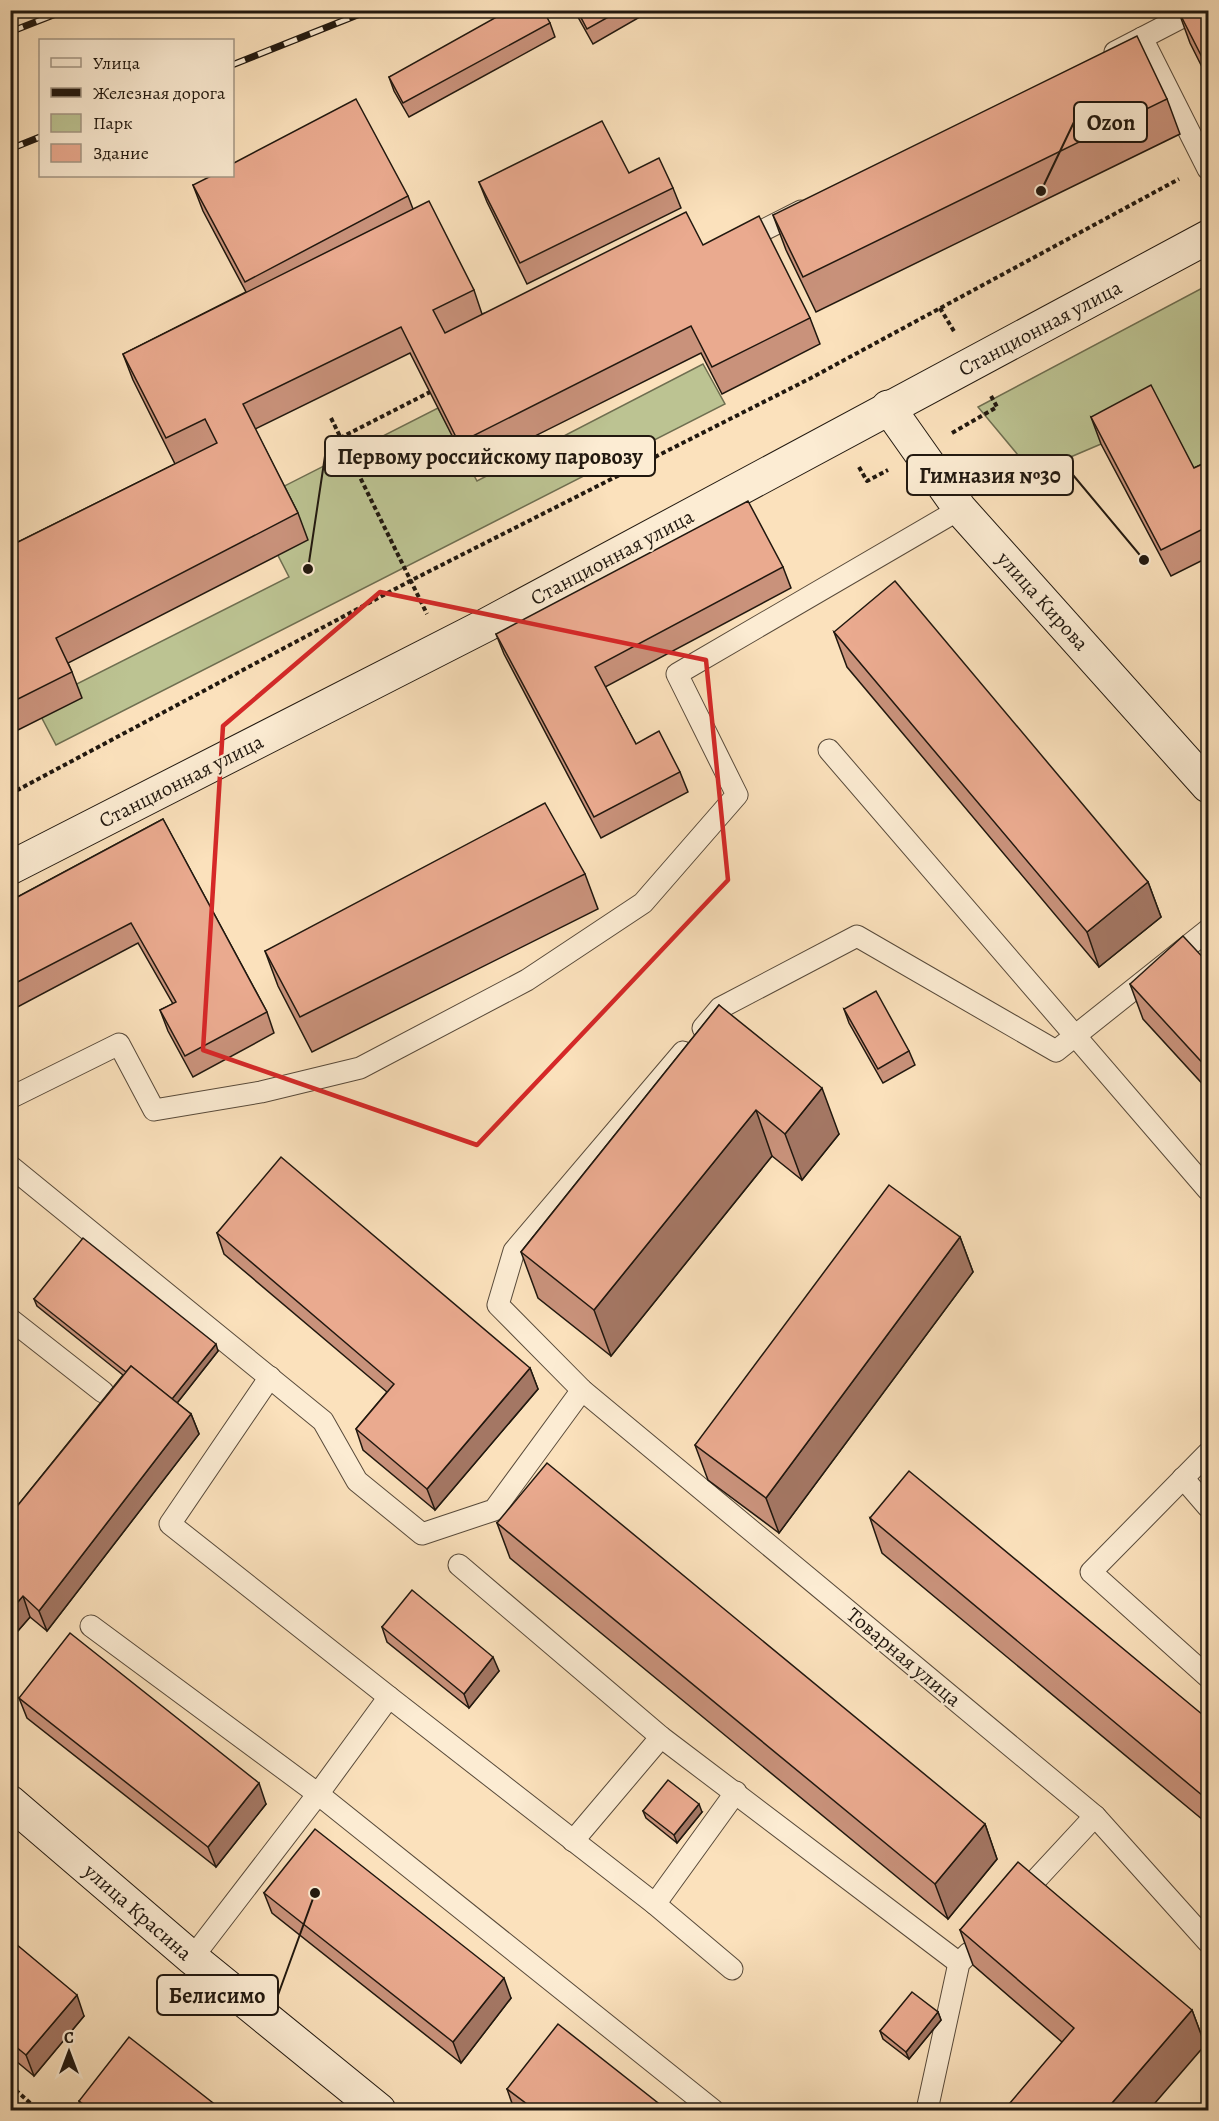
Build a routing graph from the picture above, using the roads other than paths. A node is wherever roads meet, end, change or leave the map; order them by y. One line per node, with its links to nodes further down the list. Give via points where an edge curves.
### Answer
1 (1196, 10): 2 (lane)
2 (1142, 38): 3 (lane); 4 (lane)
3 (1100, 59)
4 (1207, 167)
5 (824, 199): 7 (lane)
6 (1209, 237): 8 (main road, Станционная улица)
7 (740, 242)
8 (888, 407): 9 (main road, улица Кирова); 12 (main road, Станционная улица, via 444,647)
9 (960, 509): 11 (main road, улица Кирова); 15 (lane, via 677,674 737,795 643,903 527,980 360,1068 261,1092 154,1110 119,1044)
10 (829, 750): 14 (lane)
11 (1209, 786)
12 (10, 868)
13 (1209, 930): 14 (lane)
14 (1075, 1036): 17 (lane); 20 (lane, Товарная улица, via 1056,1051 857,936 720,1008 514,1251 498,1305)
15 (10, 1098)
16 (10, 1166): 19 (lane)
17 (1209, 1190)
18 (10, 1319): 21 (lane)
19 (270, 1377): 20 (lane, via 323,1421 357,1481 422,1534 494,1510); 28 (lane, via 170,1524)
20 (582, 1390): 33 (lane, Товарная улица)
21 (104, 1392)
22 (1209, 1454): 23 (lane)
23 (1183, 1478): 24 (lane); 27 (lane, via 1090,1572)
24 (1209, 1507)
25 (459, 1565): 29 (lane)
26 (91, 1626): 31 (lane)
27 (1209, 1677)
28 (389, 1698): 31 (lane); 34 (lane)
29 (661, 1737): 30 (lane); 34 (lane)
30 (736, 1792): 35 (lane); 40 (lane)
31 (318, 1794): 39 (lane); 43 (lane)
32 (10, 1802): 39 (main road, улица Красина)
33 (1095, 1816): 36 (lane); 38 (lane, Товарная улица)
34 (573, 1841): 35 (lane)
35 (655, 1904): 41 (lane)
36 (1007, 1911)
37 (983, 1937): 40 (lane)
38 (1209, 1942)
39 (192, 1958): 42 (main road, улица Красина)
40 (959, 1963): 44 (lane)
41 (732, 1968)
42 (379, 2110)
43 (713, 2110)
44 (927, 2110)

